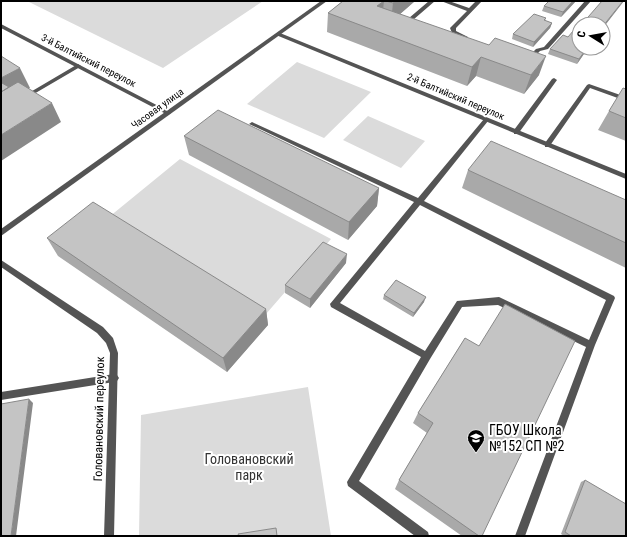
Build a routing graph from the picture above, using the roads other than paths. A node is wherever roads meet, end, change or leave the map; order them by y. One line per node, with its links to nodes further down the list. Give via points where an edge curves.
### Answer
1 (324, 1): 9 (street, Часовая улица)
2 (432, 1): 8 (street, via 404,25)
3 (444, 1): 6 (street)
4 (479, 1): 6 (street)
5 (588, 1): 11 (street, via 546,48 538,50 529,60)
6 (470, 10): 10 (street, via 453,28 454,32 470,40)
7 (1, 26): 12 (street, 3-й Балтийский переулок)
8 (411, 28)
9 (278, 34): 16 (street, Часовая улица); 17 (street, 2-й Балтийский переулок)
10 (466, 43)
11 (522, 57)
12 (78, 66): 15 (street); 16 (street, 3-й Балтийский переулок)
13 (554, 80): 19 (street)
14 (626, 99): 20 (street, via 589,86)
15 (17, 102)
16 (168, 113): 23 (street, Часовая улица)
17 (486, 120): 19 (street, 2-й Балтийский переулок); 22 (street)
18 (252, 124): 22 (street)
19 (516, 132): 20 (street, 2-й Балтийский переулок)
20 (547, 145): 21 (street, 2-й Балтийский переулок)
21 (626, 177)
22 (418, 201): 25 (street, via 611,298); 26 (street, via 334,304)
23 (1, 233)
24 (1, 263): 27 (street, Головановский переулок, via 110,341 114,353)
25 (591, 345): 26 (street, via 499,301 460,304); 31 (street)
26 (427, 356): 30 (street, via 352,482)
27 (114, 378): 28 (street); 29 (street, Головановский переулок)
28 (1, 396)
29 (109, 536)
30 (424, 536)
31 (520, 536)

